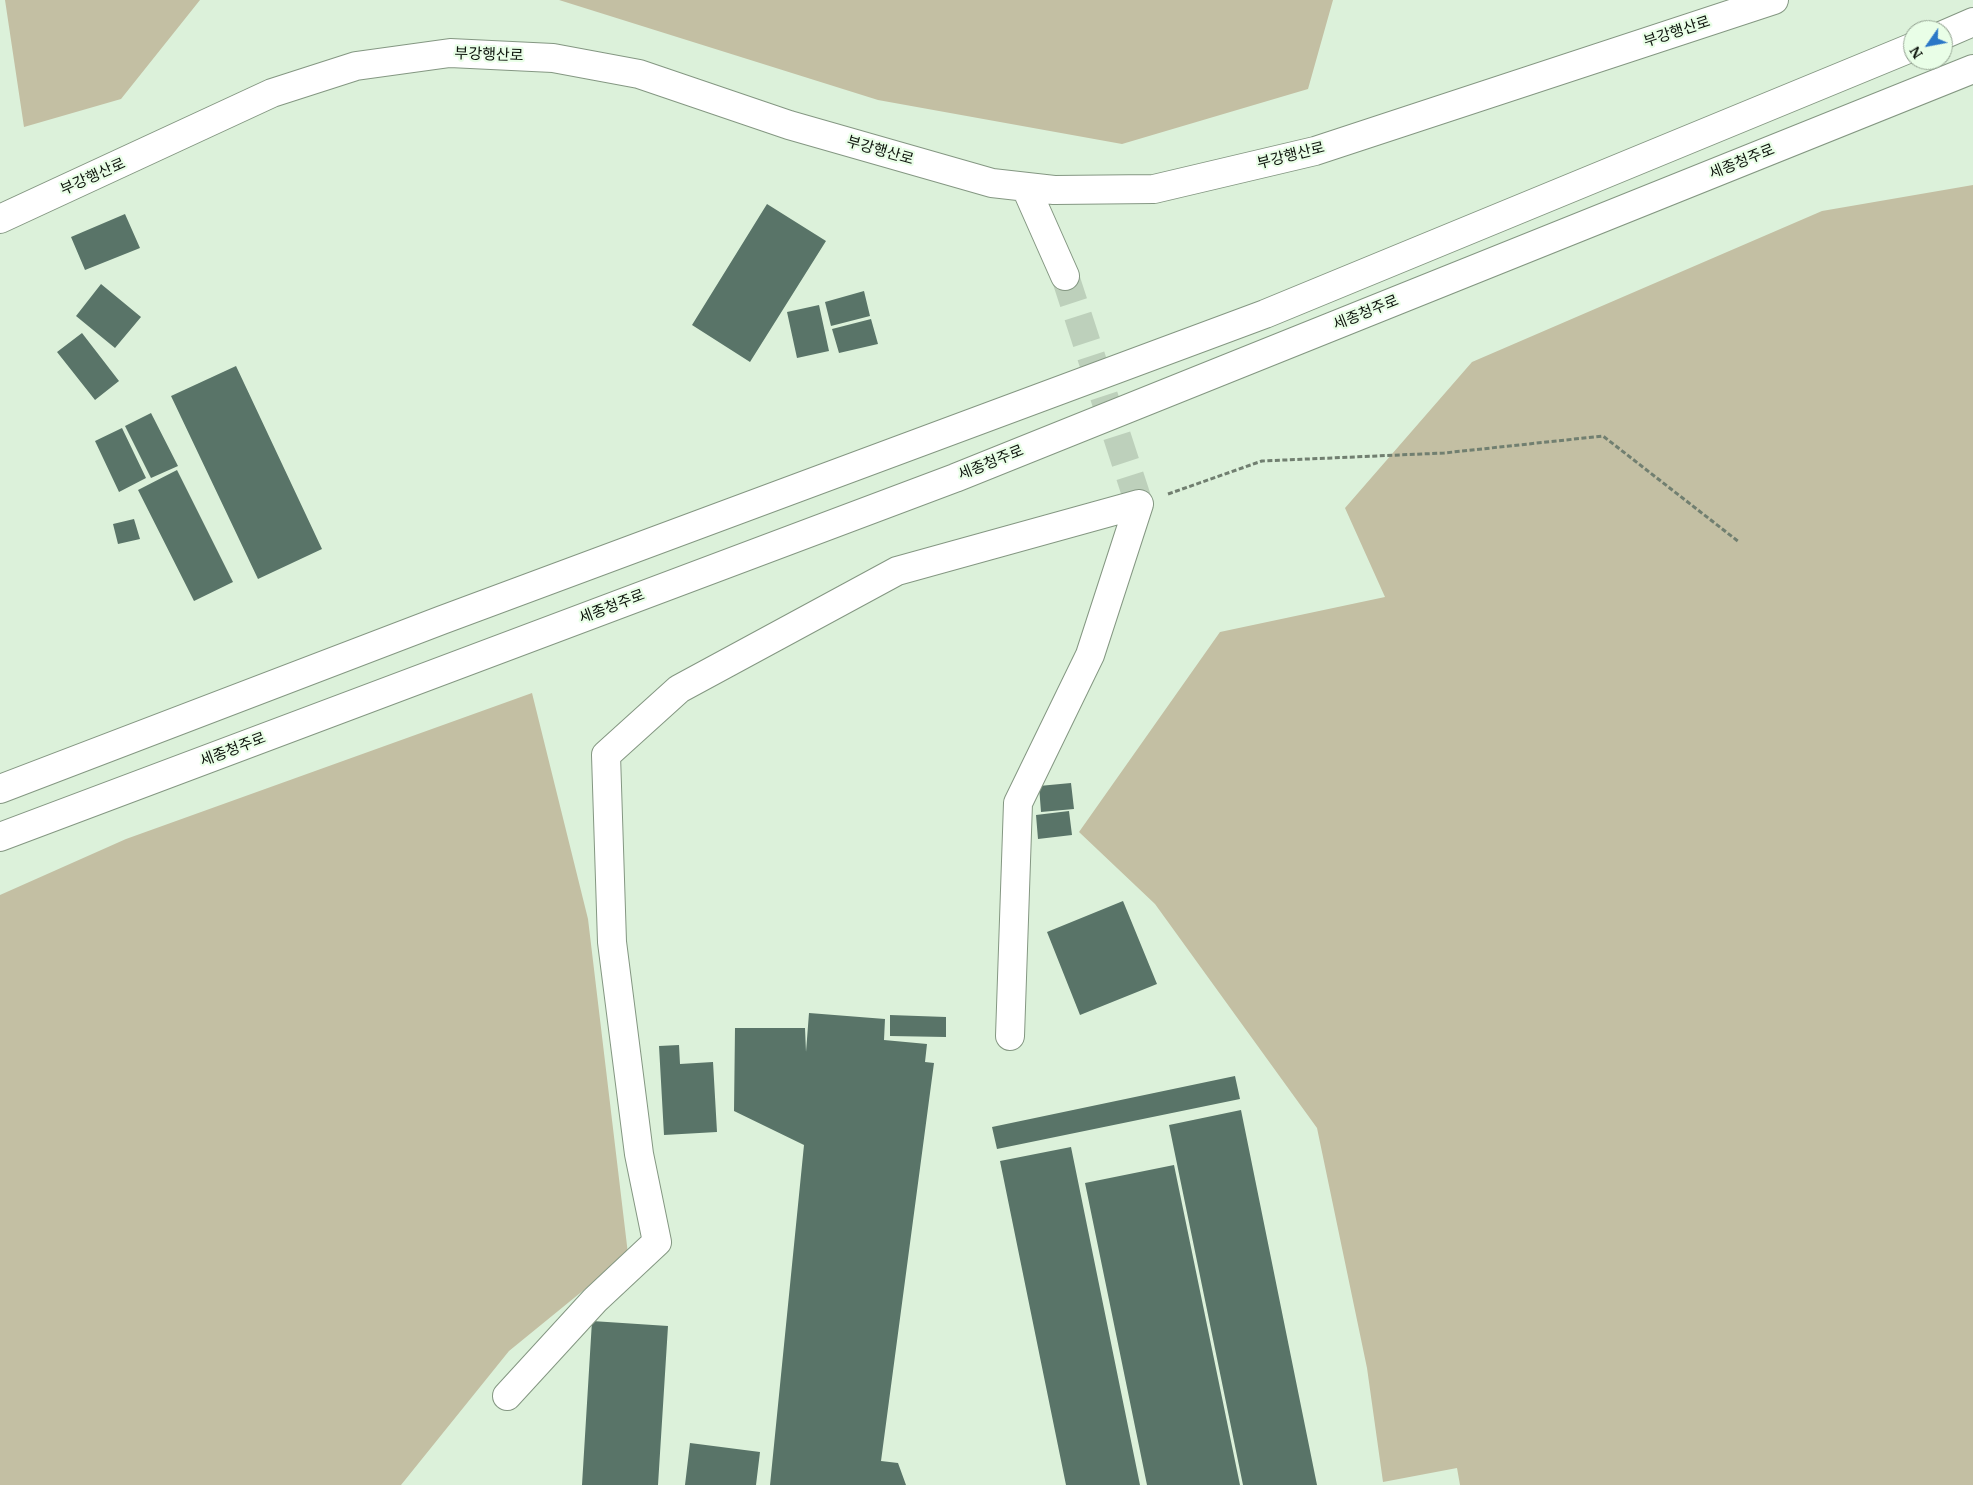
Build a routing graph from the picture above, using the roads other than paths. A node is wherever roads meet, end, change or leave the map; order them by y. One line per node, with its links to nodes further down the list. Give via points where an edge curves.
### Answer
1 (1774, 0): 6 (main road, 부강행산로, via 1315,151 1154,189)
2 (1973, 22): 3 (main road)
3 (1953, 31)
4 (1903, 51): 9 (main road, via 1265,314 461,613)
5 (1973, 69): 10 (main road, 세종청주로, via 955,478)
6 (1026, 188): 7 (main road, 부강행산로, via 992,183 798,128 640,74 553,58 450,54 356,66 272,93); 8 (main road)
7 (0, 219)
8 (1065, 276)
9 (0, 789)
10 (0, 837)
11 (1010, 1036): 12 (main road, via 1018,803 1090,656 1139,504 897,571 679,689 606,755 612,942 639,1154 657,1242 595,1300)
12 (507, 1396)

